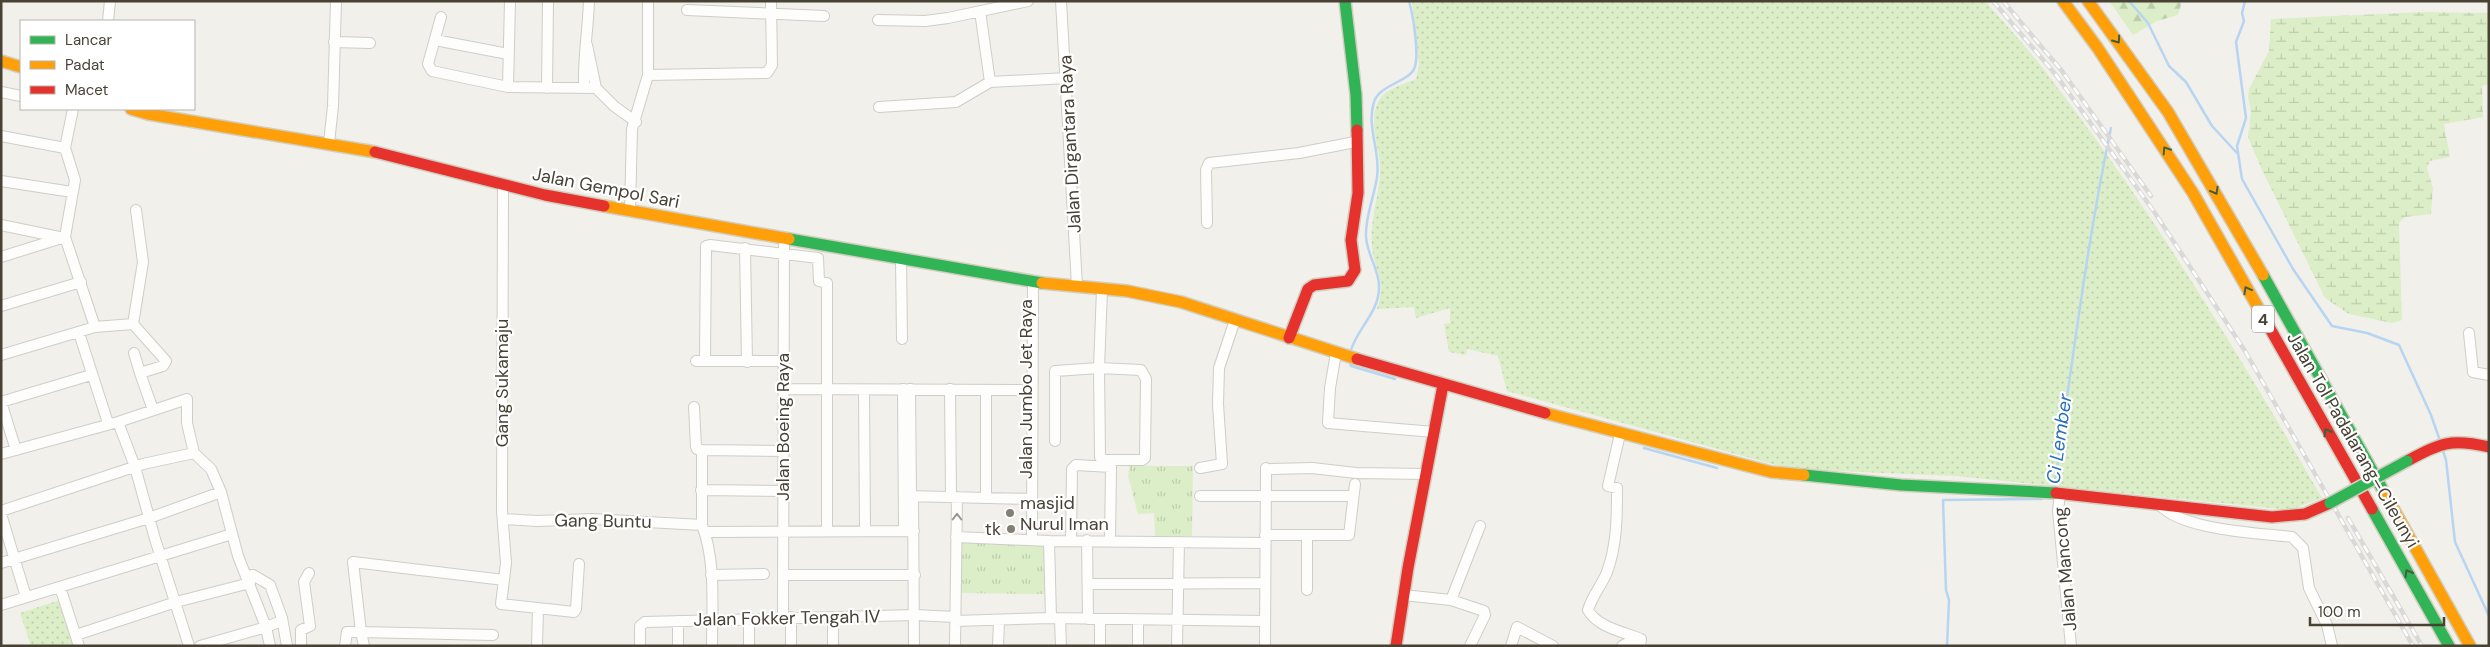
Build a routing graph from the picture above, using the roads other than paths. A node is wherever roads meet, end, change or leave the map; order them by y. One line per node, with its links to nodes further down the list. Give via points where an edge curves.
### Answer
1 (110, 1): 18 (street)
2 (336, 1): 21 (street)
3 (510, 1): 24 (street)
4 (548, 1): 32 (street)
5 (589, 1): 23 (street)
6 (648, 1): 27 (street)
7 (771, 1): 15 (street)
8 (1028, 1): 14 (street)
9 (1061, 1): 28 (street, Jalan Dirgantara Raya)
10 (1345, 1): 41 (main road, via 1356,95)
11 (2063, 1): 205 (main road, Jalan Tol Padalarang–Cileunyi / 4, one-way to 11, via 2193,193 2097,46)
12 (2088, 1): 206 (main road, Jalan Tol Padalarang–Cileunyi / 4, one-way to 206, via 2168,112 2207,176)
13 (687, 10): 15 (street)
14 (980, 11): 19 (street, via 925,20); 29 (street)
15 (771, 12): 16 (street); 27 (street, via 772,65 767,74)
16 (824, 16)
17 (441, 17): 20 (street)
18 (108, 20)
19 (878, 20)
20 (435, 40): 24 (street); 31 (street, via 428,64 432,71)
21 (334, 42): 22 (street); 42 (street)
22 (370, 43)
23 (587, 45): 30 (street); 33 (street)
24 (508, 54): 31 (street)
25 (2, 63): 26 (main road)
26 (20, 67)
27 (648, 75): 39 (street)
28 (1066, 78): 29 (street); 58 (street, Jalan Dirgantara Raya)
29 (990, 82): 36 (street, via 956,102)
30 (584, 86): 32 (street); 33 (street)
31 (508, 87): 32 (street)
32 (547, 88)
33 (596, 88): 39 (street)
34 (1, 92): 35 (street)
35 (20, 96)
36 (879, 107)
37 (73, 110): 43 (street)
38 (134, 110): 42 (main road, Jalan Gempol Sari)
39 (636, 122): 48 (street)
40 (1, 136): 43 (street)
41 (1356, 142): 49 (street, via 1299,153 1209,163 1206,170); 67 (main road, via 1358,203 1351,240 1354,271 1348,280 1314,285 1308,289)
42 (329, 143): 45 (main road, Jalan Gempol Sari, via 387,154)
43 (65, 148): 46 (street, via 74,174)
44 (1, 181): 46 (street)
45 (503, 184): 48 (main road, Jalan Gempol Sari); 116 (street, Gang Sukamaju)
46 (72, 192): 51 (street)
47 (136, 210): 62 (street, via 144,262)
48 (633, 212): 52 (main road, Jalan Gempol Sari)
49 (1207, 223)
50 (1, 225): 51 (street)
51 (62, 237): 54 (street); 57 (street)
52 (784, 245): 53 (street); 55 (main road, Jalan Gempol Sari); 71 (street, Jalan Boeing Raya); 78 (street, via 818,258 819,280 827,283)
53 (745, 248): 72 (street); 72 (street, via 710,245 705,249 700,361)
54 (1, 257)
55 (902, 259): 56 (main road, Jalan Gempol Sari); 66 (street)
56 (1030, 281): 58 (main road, Jalan Gempol Sari); 83 (street, Jalan Jumbo Jet Raya)
57 (80, 282): 60 (street); 63 (street)
58 (1077, 286): 59 (main road, Jalan Gempol Sari)
59 (1102, 290): 61 (main road, Jalan Gempol Sari, via 1147,294); 73 (street)
60 (1, 306)
61 (1235, 320): 67 (main road, Jalan Gempol Sari); 99 (street, via 1219,368 1222,464)
62 (133, 324): 63 (street); 74 (street, via 166,360 163,366)
63 (95, 327): 64 (street)
64 (79, 333): 70 (street); 75 (street)
65 (2469, 333): 76 (street, via 2473,372)
66 (902, 338)
67 (1289, 338): 69 (main road, Jalan Gempol Sari)
68 (134, 353): 74 (street)
69 (1340, 354): 84 (main road, Jalan Gempol Sari); 89 (street, via 1330,388 1328,423)
70 (1, 355)
71 (783, 361): 72 (street); 77 (street, Jalan Boeing Raya)
72 (747, 362)
73 (1099, 368): 73 (street, via 1141,370 1146,379 1144,459 1102,460 1100,457); 91 (street, via 1054,371)
74 (140, 373): 87 (street)
75 (91, 375): 85 (street); 88 (street)
76 (2489, 375)
77 (783, 389): 78 (street); 95 (street, Jalan Boeing Raya)
78 (828, 389): 81 (street); 120 (street)
79 (907, 389): 80 (street); 81 (street); 105 (street)
80 (950, 389): 82 (street); 109 (street)
81 (864, 390): 121 (street)
82 (986, 390): 83 (street); 111 (street)
83 (1028, 390): 112 (street, Jalan Jumbo Jet Raya)
84 (1442, 390): 89 (main road); 90 (main road, Jalan Gempol Sari)
85 (1, 402): 93 (street)
86 (694, 407): 94 (street, via 696,446 697,450)
87 (153, 410): 88 (street); 96 (street, via 187,399)
88 (113, 422): 93 (street); 98 (street)
89 (1434, 432): 100 (main road)
90 (1619, 439): 110 (main road, Jalan Gempol Sari, via 1771,472); 174 (street, via 1608,486 1617,488 1616,544 1588,610 1606,626 1641,639)
91 (1055, 441)
92 (2489, 447): 113 (main road, Jalan Gempol Sari, bridge, via 2463,440 2449,441 2305,514 2272,517)
93 (16, 450): 97 (street)
94 (702, 450): 95 (street); 102 (street)
95 (783, 451): 103 (street, Jalan Boeing Raya)
96 (194, 453): 98 (street); 104 (street, via 211,469)
97 (1, 454)
98 (135, 467): 114 (street); 115 (street)
99 (1200, 468)
100 (1426, 474): 107 (street, via 1268,469); 149 (main road)
101 (1355, 484): 108 (street)
102 (701, 490): 103 (street); 118 (street)
103 (783, 491): 119 (street, Jalan Boeing Raya)
104 (221, 492): 115 (street); 123 (street)
105 (910, 496): 109 (street); 122 (street)
106 (1200, 496): 107 (street)
107 (1266, 496): 108 (street); 126 (street)
108 (1353, 496): 124 (street, via 1349,536)
109 (954, 497): 111 (street); 125 (street, one-way to 109)
110 (2056, 497): 113 (main road, Jalan Gempol Sari); 203 (street, Jalan Mancong)
111 (986, 498): 112 (street)
112 (1029, 499): 127 (street, Jalan Jumbo Jet Raya)
113 (2160, 506): 204 (street, via 2170,515 2198,524 2292,537 2299,542 2309,588 2327,625)
114 (1, 513): 134 (street)
115 (149, 518): 133 (street); 134 (street)
116 (503, 519): 118 (street, Gang Buntu, via 602,519); 143 (street, Gang Sukamaju, via 506,549)
117 (1480, 526): 151 (street)
118 (704, 528): 119 (street, Gang Buntu); 141 (street)
119 (783, 531): 120 (street, Gang Buntu); 139 (street, Jalan Boeing Raya)
120 (827, 531): 121 (street, Gang Buntu)
121 (864, 531): 122 (street, Gang Buntu)
122 (909, 531): 138 (street)
123 (232, 534): 133 (street); 142 (street)
124 (1307, 536): 126 (street); 148 (street)
125 (956, 537): 127 (street); 161 (street)
126 (1265, 539): 132 (street); 145 (street)
127 (1032, 540): 130 (street)
128 (1071, 540): 129 (street); 130 (street); 131 (street, via 1072,469 1076,465 1109,465 1112,470)
129 (1087, 540): 131 (street); 163 (street)
130 (1049, 541): 162 (street)
131 (1110, 541): 132 (street)
132 (1179, 542): 144 (street)
133 (160, 556): 147 (street); 152 (street)
134 (14, 559): 135 (street); 150 (street)
135 (1, 563)
136 (579, 564): 154 (street, via 575,610)
137 (309, 572): 180 (street, via 304,582 310,626 301,629)
138 (914, 572): 139 (street); 155 (street)
139 (783, 573): 156 (street, Jalan Boeing Raya)
140 (764, 574): 141 (street)
141 (711, 575): 160 (street)
142 (248, 579): 152 (street); 158 (street, via 253,574 270,585); 170 (street)
143 (504, 580): 154 (street, Gang Sukamaju, via 501,604); 171 (street, via 353,562)
144 (1178, 582): 145 (street); 146 (street); 168 (street)
145 (1265, 583): 169 (street)
146 (1094, 584)
147 (60, 586): 150 (street); 172 (street)
148 (1307, 590)
149 (1403, 595): 151 (street); 198 (main road)
150 (26, 597): 153 (street)
151 (1451, 600): 199 (street, via 1484,611)
152 (176, 602): 172 (street); 176 (street)
153 (1, 605)
154 (538, 609): 183 (street)
155 (915, 615): 157 (street, Jalan Fokker Tengah IV); 161 (street, Jalan Fokker Tengah IV); 190 (street)
156 (787, 617): 157 (street, Jalan Fokker Tengah IV); 159 (street, Jalan Fokker Tengah IV); 188 (street, Jalan Boeing Raya)
157 (833, 617): 189 (street)
158 (282, 618): 170 (street); 179 (street)
159 (749, 618): 160 (street, Jalan Fokker Tengah IV); 187 (street)
160 (712, 619): 167 (street, Jalan Fokker Tengah IV); 186 (street)
161 (955, 619): 165 (street, Jalan Fokker Tengah IV); 191 (street)
162 (1056, 619): 163 (street, Jalan Fokker Tengah IV); 165 (street, Jalan Fokker Tengah IV); 193 (street)
163 (1088, 619): 164 (street, Jalan Fokker Tengah IV)
164 (1100, 619): 166 (street, Jalan Fokker Tengah IV); 194 (street)
165 (999, 620): 192 (street)
166 (1138, 620): 168 (street, Jalan Fokker Tengah IV); 195 (street)
167 (678, 621): 184 (street, Jalan Fokker Tengah IV, via 642,623); 185 (street)
168 (1177, 621): 169 (street, Jalan Fokker Tengah IV); 196 (street)
169 (1265, 621): 197 (street)
170 (266, 627): 177 (street); 178 (street)
171 (361, 632): 173 (street); 181 (street, via 347,632); 182 (street)
172 (76, 635): 175 (street)
173 (493, 635)
174 (1640, 645): 202 (street, via 1631,642)
175 (79, 646)
176 (189, 646)
177 (200, 646)
178 (270, 646)
179 (287, 646)
180 (301, 646)
181 (346, 646)
182 (364, 646)
183 (537, 646)
184 (640, 646)
185 (678, 646)
186 (712, 646)
187 (749, 646)
188 (791, 646)
189 (833, 646)
190 (914, 646)
191 (955, 646)
192 (998, 646)
193 (1061, 646)
194 (1100, 646)
195 (1138, 646)
196 (1178, 646)
197 (1265, 646)
198 (1396, 646)
199 (1470, 646)
200 (1511, 646): 201 (street, via 1517,627)
201 (1553, 646)
202 (1622, 646)
203 (2072, 646)
204 (2332, 646)
205 (2449, 646)
206 (2470, 646)

